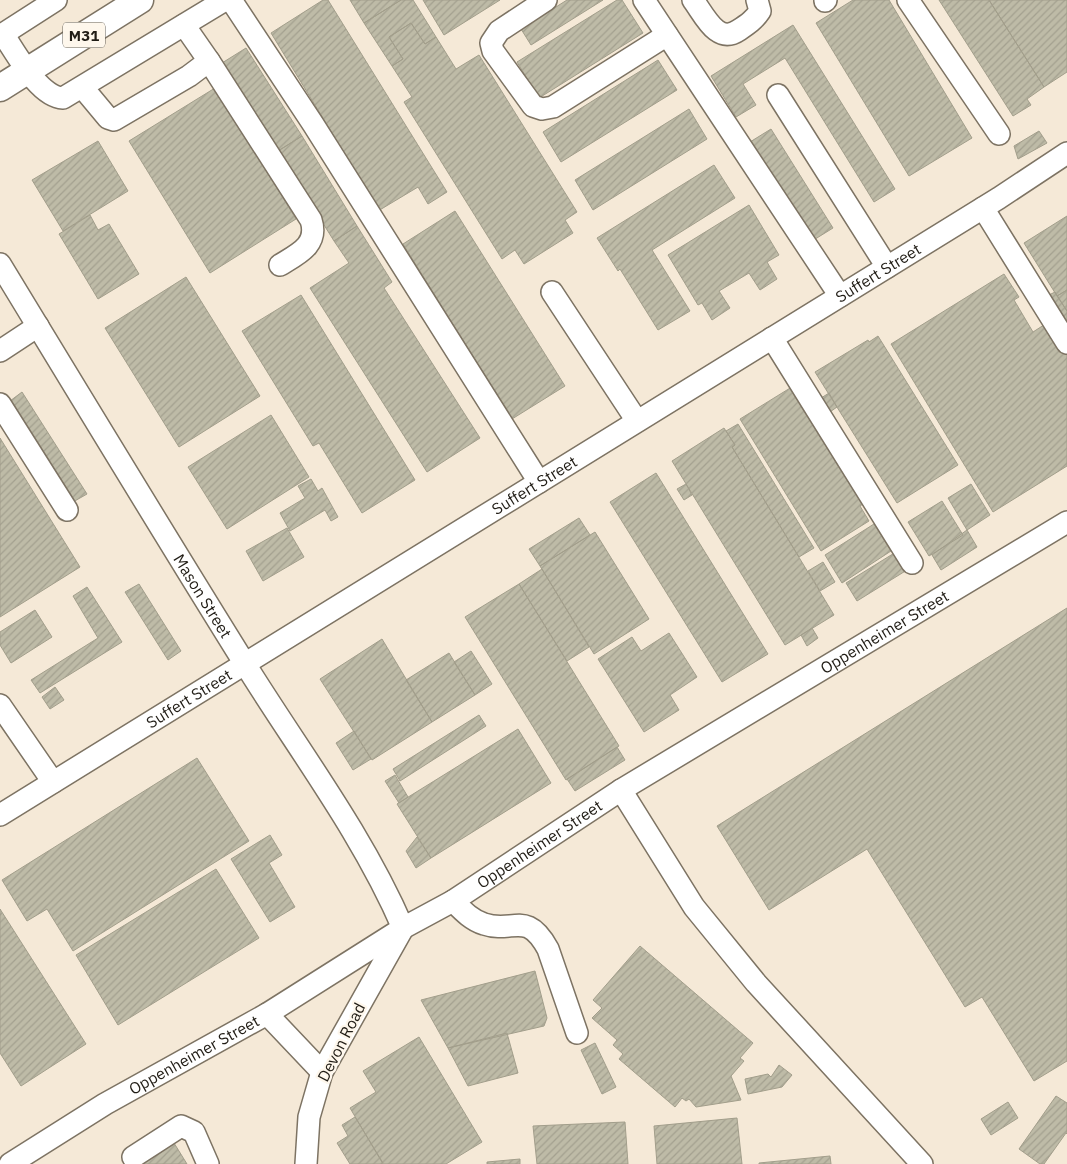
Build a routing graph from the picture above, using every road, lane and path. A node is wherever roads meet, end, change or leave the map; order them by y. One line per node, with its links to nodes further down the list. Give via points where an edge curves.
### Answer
1 (56, 0): 11 (street)
2 (140, 0): 14 (main road, M31)
3 (224, 0): 10 (street)
4 (231, 0): 32 (street)
5 (546, 0): 12 (street, via 499,31 491,44 533,106 542,110 553,108)
6 (644, 0): 12 (street)
7 (693, 0): 8 (street, via 716,31 732,35 754,20 760,11)
8 (757, 0)
9 (908, 0): 18 (street)
10 (184, 25): 13 (street); 16 (street)
11 (1, 35): 14 (street)
12 (667, 35): 25 (street)
13 (209, 61): 16 (street, via 114,120 108,118); 22 (street, via 314,228 307,248)
14 (27, 71): 15 (main road, M31); 16 (street, via 55,98 63,98)
15 (0, 88)
16 (83, 88)
17 (778, 95): 23 (street)
18 (999, 134)
19 (1065, 159): 20 (street, Suffert Street)
20 (983, 208): 23 (street, Suffert Street); 28 (street)
21 (0, 264): 26 (street, Mason Street)
22 (280, 266)
23 (887, 267): 25 (street, Suffert Street)
24 (552, 292): 31 (street)
25 (840, 296): 27 (street, Suffert Street)
26 (38, 326): 29 (street); 36 (street, Mason Street)
27 (772, 338): 31 (street, Suffert Street); 35 (street)
28 (1067, 343)
29 (0, 351)
30 (0, 404): 33 (street)
31 (637, 422): 32 (street, Suffert Street)
32 (539, 482): 36 (street, Suffert Street)
33 (67, 510)
34 (1067, 522): 39 (street, Oppenheimer Street)
35 (912, 563)
36 (245, 664): 38 (street, Suffert Street); 42 (street, Mason Street, via 362,845)
37 (0, 704): 38 (street)
38 (53, 782): 40 (street, Suffert Street)
39 (621, 790): 41 (street, Oppenheimer Street); 50 (street, via 700,915 756,983)
40 (0, 815)
41 (452, 901): 42 (street, Oppenheimer Street); 44 (street, via 484,924 519,924 542,938)
42 (403, 928): 43 (street, Oppenheimer Street); 45 (street, Devon Road)
43 (267, 1014): 45 (street); 47 (street, Oppenheimer Street, via 105,1104)
44 (577, 1033)
45 (322, 1072): 49 (street, Devon Road, via 309,1117)
46 (133, 1157): 48 (street, via 181,1126 194,1132)
47 (10, 1164)
48 (208, 1164)
49 (306, 1164)
50 (922, 1164)

